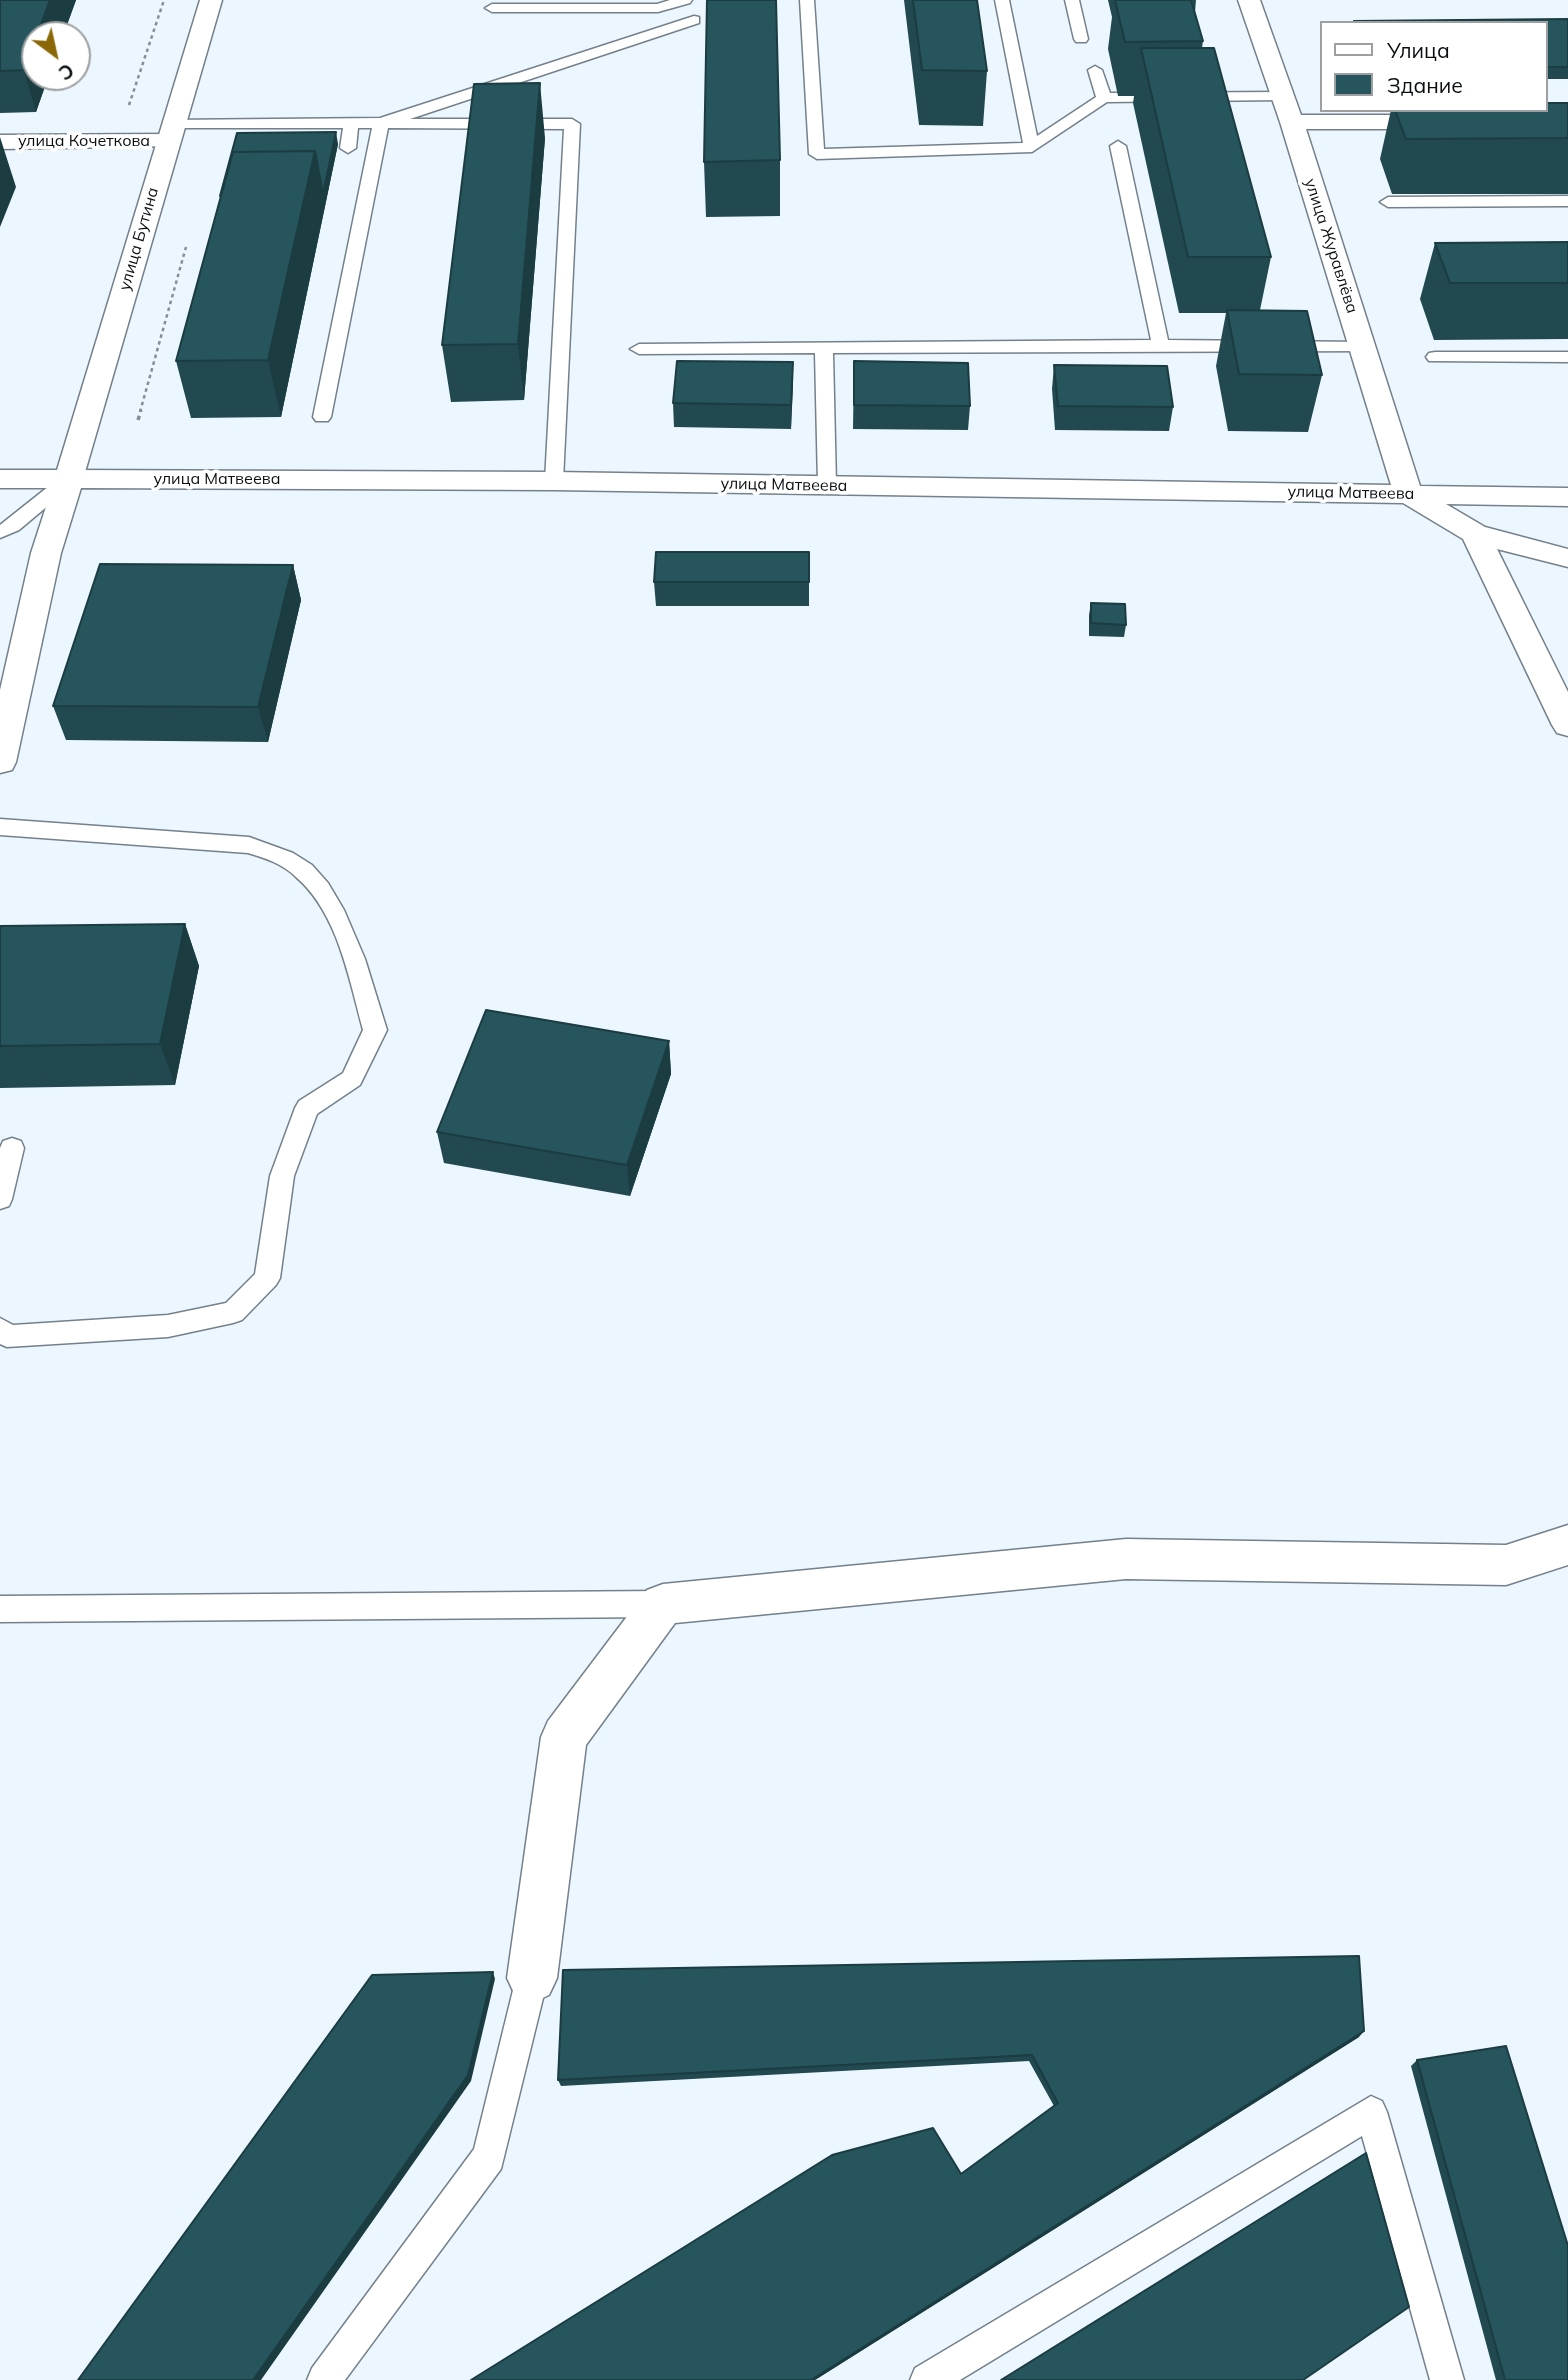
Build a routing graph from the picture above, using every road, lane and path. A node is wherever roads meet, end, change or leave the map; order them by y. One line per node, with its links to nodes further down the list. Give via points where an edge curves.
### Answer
1 (164, 0): 14 (path)
2 (211, 0): 19 (street, улица Бутина)
3 (685, 0): 8 (lane, via 658,8)
4 (807, 0): 22 (lane, via 817,154)
5 (1002, 0): 22 (lane)
6 (1072, 0): 10 (lane)
7 (1249, 0): 12 (street, улица Журавлёва)
8 (492, 8)
9 (694, 20): 18 (lane)
10 (1081, 39)
11 (1095, 70): 13 (lane)
12 (1283, 96): 13 (lane); 15 (street, улица Журавлёва)
13 (1104, 98): 22 (lane)
14 (127, 111)
15 (1292, 122): 16 (street); 27 (street, улица Журавлёва)
16 (1458, 122)
17 (351, 123): 18 (lane); 19 (lane); 23 (lane)
18 (381, 123): 32 (lane); 35 (lane, via 572,124)
19 (171, 132): 20 (street, улица Кочеткова); 34 (street, улица Бутина)
20 (0, 142)
21 (1118, 146): 26 (lane)
22 (1032, 147)
23 (348, 148)
24 (1568, 201): 25 (lane)
25 (1388, 202)
26 (1161, 345): 27 (lane); 28 (lane)
27 (1363, 347): 37 (street, улица Журавлёва)
28 (824, 348): 29 (lane); 36 (lane)
29 (639, 349)
30 (1435, 357): 31 (lane)
31 (1568, 357)
32 (322, 417)
33 (0, 479): 34 (street, улица Матвеева)
34 (69, 479): 35 (street, улица Матвеева); 39 (lane); 43 (street, улица Бутина, via 46,554)
35 (554, 481): 36 (street, улица Матвеева)
36 (827, 485): 37 (street, улица Матвеева)
37 (1408, 494): 38 (street, улица Матвеева); 40 (street)
38 (1568, 497)
39 (0, 532)
40 (1475, 534): 41 (street); 42 (street)
41 (1568, 558)
42 (1568, 725)
43 (0, 762)
44 (0, 827): 47 (lane, via 249,845 287,859 317,884 342,928 375,1030 352,1079 307,1108 282,1176 267,1278 233,1312 167,1326 7,1336)
45 (12, 1149): 46 (lane)
46 (0, 1199)
47 (0, 1329)
48 (1568, 1545): 49 (street, via 1506,1565 1126,1559)
49 (663, 1604): 50 (lane); 51 (street, via 564,1737)
50 (0, 1609)
51 (532, 1979): 52 (lane, via 489,2157)
52 (324, 2380)
53 (927, 2380): 54 (lane, via 1371,2112)
54 (1447, 2380)

